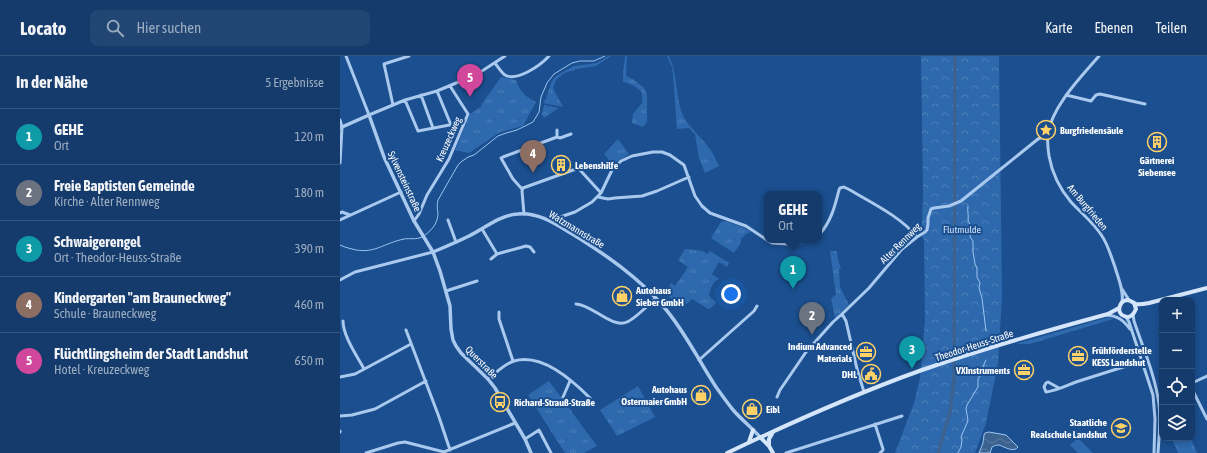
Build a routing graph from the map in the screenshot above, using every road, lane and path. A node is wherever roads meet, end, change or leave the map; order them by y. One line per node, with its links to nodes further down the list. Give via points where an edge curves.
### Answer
1 (346, 56): 14 (street)
2 (409, 56): 12 (street, via 384,64)
3 (505, 56): 6 (street)
4 (549, 56): 6 (street, via 529,71 515,77 504,74)
5 (1099, 56): 10 (street)
6 (495, 63): 7 (street)
7 (450, 86): 8 (street); 16 (street, Kreuzeckweg, via 468,114)
8 (437, 91): 9 (street); 17 (street)
9 (421, 95): 11 (street); 19 (street)
10 (1066, 95): 13 (street, via 1091,101 1100,94); 22 (street, via 1056,112)
11 (405, 100): 12 (street); 19 (street, via 418,131)
12 (393, 104): 14 (street)
13 (1145, 104)
14 (369, 115): 18 (street); 27 (street, Sylvensteinstraße, via 384,157)
15 (340, 120): 18 (street)
16 (463, 124): 17 (street); 34 (street, Kreuzeckweg, via 449,159)
17 (451, 125): 19 (street)
18 (341, 127): 24 (street)
19 (433, 128)
20 (557, 130): 23 (street)
21 (571, 134): 23 (street)
22 (1048, 135): 39 (street, Alter Rennweg, via 1038,139 961,202 931,209 927,230); 50 (street, Am Burgfrieden, via 1052,171 1071,202 1102,235)
23 (557, 137): 26 (street, via 501,158)
24 (340, 164)
25 (689, 177): 28 (street, via 684,165 670,155 662,152 644,154 625,159 618,164 612,170); 29 (street, via 642,196); 40 (street, via 699,203 706,210 746,226)
26 (522, 190): 28 (street, via 579,169); 31 (street)
27 (401, 192): 32 (street); 34 (street, Sylvensteinstraße)
28 (601, 193): 29 (street)
29 (598, 197): 36 (street, via 581,209)
30 (340, 213): 32 (street)
31 (524, 214): 36 (street, Watzmannstraße, via 536,215); 37 (street, Watzmannstraße, via 505,216)
32 (350, 216): 33 (street)
33 (340, 220)
34 (414, 220): 44 (street, Sylvensteinstraße)
35 (448, 220): 41 (street)
36 (551, 221): 53 (street, Watzmannstraße, via 616,263)
37 (482, 229): 41 (street, Watzmannstraße); 46 (street)
38 (822, 230): 39 (street, via 833,212 840,188 844,188 903,223)
39 (917, 237): 63 (street, Alter Rennweg, via 902,249 869,288)
40 (764, 238)
41 (456, 242): 44 (street, Watzmannstraße)
42 (780, 243): 43 (street)
43 (793, 243)
44 (433, 252): 48 (street, Watzmannstraße, via 355,272); 52 (street, Querstraße)
45 (534, 252): 46 (street, via 526,246)
46 (497, 254): 47 (street)
47 (491, 259)
48 (340, 280)
49 (478, 281): 52 (street)
50 (1121, 288): 54 (street, Am Burgfrieden); 55 (street, Am Burgfrieden)
51 (1207, 288): 57 (main road)
52 (446, 291): 77 (street, Querstraße, via 456,346)
53 (656, 298): 58 (street, via 629,322 619,324 586,306); 71 (street, Watzmannstraße, via 682,329)
54 (1129, 300): 55 (main road); 56 (main road)
55 (1122, 303): 60 (main road)
56 (1134, 303): 57 (main road); 62 (main road)
57 (1148, 303): 62 (main road)
58 (576, 304)
59 (757, 306): 71 (street)
60 (1119, 308): 64 (main road, Theodor-Heuss-Straße); 65 (main road)
61 (499, 312): 72 (street, via 498,319)
62 (1134, 313): 66 (main road); 87 (street, via 1134,321)
63 (842, 314): 82 (street); 85 (street, Alter Rennweg, via 806,352)
64 (1106, 314): 65 (main road, Theodor-Heuss-Straße); 69 (street, via 1121,318); 82 (main road, Theodor-Heuss-Straße, via 1014,340)
65 (1121, 314): 66 (main road)
66 (1126, 317): 69 (street)
67 (343, 321): 74 (street, via 347,337)
68 (406, 330): 70 (street)
69 (1132, 332): 73 (street)
70 (412, 344): 74 (street); 78 (street)
71 (700, 360): 94 (street, Watzmannstraße, via 727,402)
72 (513, 361): 77 (street); 79 (street, via 543,363)
73 (1142, 361): 81 (street); 88 (street)
74 (364, 369): 76 (street)
75 (1207, 376): 80 (street)
76 (340, 377)
77 (488, 379): 92 (street, Querstraße)
78 (426, 381): 89 (street, via 375,409); 100 (street)
79 (570, 381): 84 (street); 86 (street)
80 (1195, 381)
81 (1059, 388)
82 (864, 392): 95 (main road, Theodor-Heuss-Straße)
83 (1195, 395): 91 (street)
84 (563, 397)
85 (777, 397)
86 (590, 398)
87 (1158, 399): 88 (street); 109 (street)
88 (1154, 401): 108 (street)
89 (340, 416)
90 (902, 416): 93 (street)
91 (1207, 419)
92 (515, 423): 97 (street, Querstraße); 100 (street)
93 (875, 424): 106 (street); 107 (street, via 883,449)
94 (753, 430): 96 (street, Watzmannstraße); 98 (main road)
95 (773, 431): 96 (main road, Theodor-Heuss-Straße); 99 (main road)
96 (760, 437): 98 (main road, Theodor-Heuss-Straße); 99 (main road)
97 (525, 440): 102 (street, Querstraße); 103 (street, via 539,430)
98 (749, 442): 104 (main road, Theodor-Heuss-Straße)
99 (769, 446): 105 (main road)
100 (450, 450): 101 (street, via 444,452 405,442)
101 (366, 453)
102 (531, 453)
103 (551, 453)
104 (727, 453)
105 (773, 453)
106 (786, 453)
107 (880, 453)
108 (1154, 453)
109 (1158, 453)

